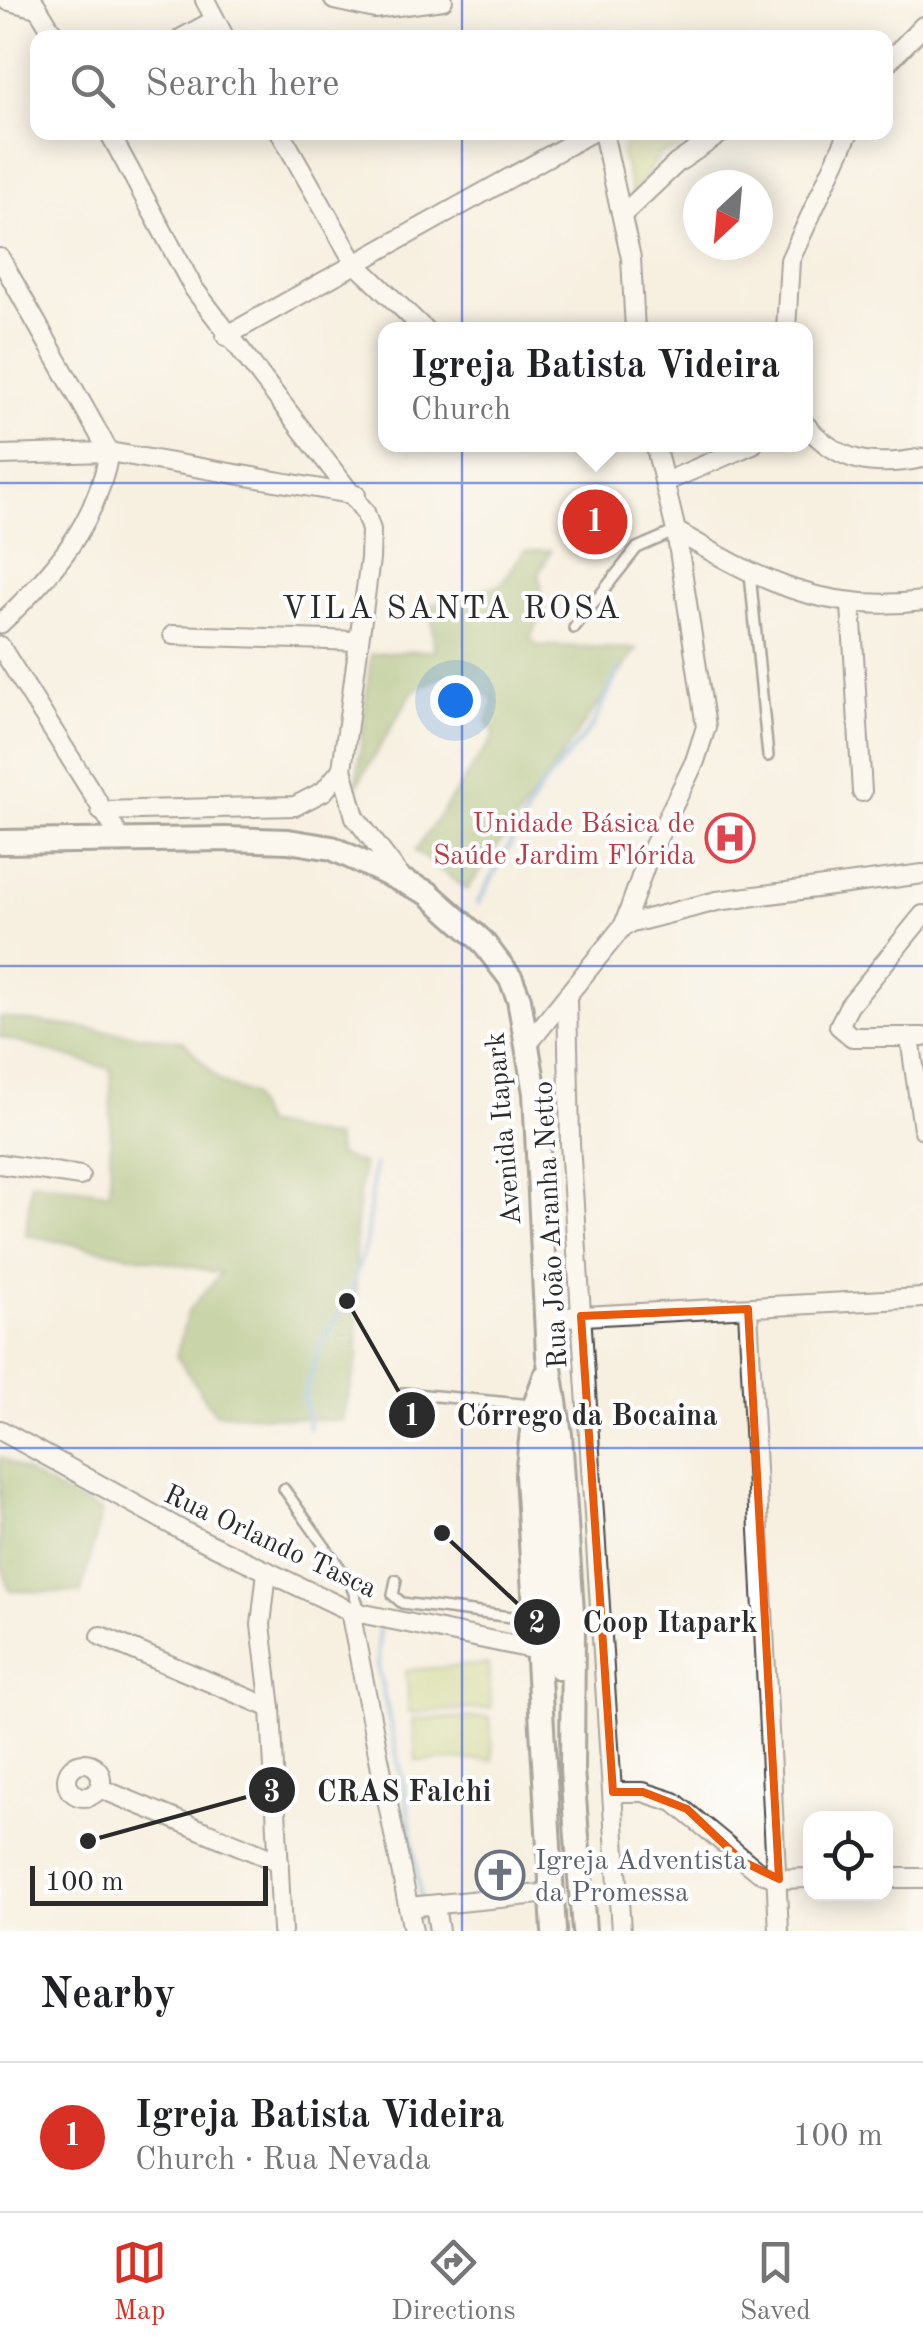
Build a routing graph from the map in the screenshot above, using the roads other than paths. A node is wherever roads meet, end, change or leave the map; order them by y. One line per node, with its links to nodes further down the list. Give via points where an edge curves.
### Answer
1 (6, 0): 5 (street)
2 (205, 0): 6 (street)
3 (334, 0): 4 (street, via 375,9)
4 (442, 0)
5 (35, 4): 8 (street)
6 (215, 20): 9 (street); 10 (street)
7 (923, 26): 11 (street)
8 (51, 30)
9 (197, 30)
10 (221, 30)
11 (893, 57)
12 (114, 140): 24 (street)
13 (285, 140): 20 (street)
14 (577, 140): 20 (street)
15 (605, 140): 18 (street)
16 (712, 140): 18 (street, via 676,163)
17 (844, 140): 23 (street, via 790,260)
18 (622, 215): 22 (street)
19 (0, 258): 26 (street)
20 (354, 262): 21 (street); 24 (street)
21 (417, 322)
22 (634, 322)
23 (786, 322)
24 (226, 336): 32 (street)
25 (813, 433): 30 (street, via 852,461)
26 (108, 452): 29 (street); 32 (street); 37 (street, via 100,492 71,548)
27 (657, 452): 31 (street)
28 (734, 452): 31 (street)
29 (0, 455)
30 (923, 458)
31 (665, 482): 33 (street)
32 (356, 495): 40 (street, via 371,530)
33 (676, 530): 34 (street); 38 (lane, via 637,548); 53 (street, via 706,727)
34 (750, 574): 36 (street); 42 (lane)
35 (923, 601): 36 (street)
36 (851, 605): 45 (street)
37 (0, 624)
38 (574, 628)
39 (173, 634): 40 (street)
40 (358, 641): 43 (street)
41 (0, 646): 47 (street)
42 (768, 756)
43 (342, 769): 44 (street); 46 (street)
44 (324, 791): 46 (street); 47 (street, via 295,806)
45 (862, 792)
46 (348, 796): 51 (street, via 355,817)
47 (102, 811): 48 (street)
48 (122, 839): 49 (main road, Avenida Itapark); 51 (main road, Avenida Itapark, via 288,841 332,848)
49 (0, 842)
50 (923, 874): 53 (street, via 717,900)
51 (400, 876): 56 (main road, Avenida Itapark, via 428,893 497,958 520,999)
52 (923, 914): 55 (street, via 839,1026 852,1037)
53 (624, 924): 54 (street)
54 (567, 996): 56 (street); 62 (street, Rua João Aranha Netto)
55 (916, 1037): 57 (street)
56 (528, 1045): 63 (main road, Avenida Itapark)
57 (923, 1129)
58 (0, 1164): 59 (street)
59 (80, 1176)
60 (923, 1298): 61 (street)
61 (748, 1309): 62 (street); 80 (street)
62 (580, 1316): 63 (street); 78 (street, Rua João Aranha Netto)
63 (546, 1318): 64 (main road, Avenida Itapark)
64 (547, 1366): 66 (main road); 69 (main road, Avenida Itapark)
65 (404, 1392): 66 (lane)
66 (535, 1405): 69 (main road)
67 (0, 1430): 70 (street, Rua Orlando Tasca)
68 (284, 1490): 72 (lane, via 350,1582)
69 (547, 1499): 73 (main road); 90 (main road, Avenida Itapark, via 574,1626 572,1770)
70 (267, 1570): 72 (street, Rua Orlando Tasca); 76 (street, via 262,1625)
71 (396, 1580): 73 (lane, via 393,1596 402,1603)
72 (356, 1613): 75 (street, Rua Orlando Tasca); 85 (street)
73 (535, 1620): 75 (main road)
74 (101, 1636): 76 (street)
75 (537, 1650): 84 (main road)
76 (271, 1708): 79 (street)
77 (99, 1788): 79 (street)
78 (613, 1792): 80 (street, via 674,1802 742,1860); 91 (street, Rua João Aranha Netto)
79 (278, 1862): 86 (street)
80 (779, 1878): 81 (street); 92 (street)
81 (803, 1878)
82 (893, 1878): 83 (street)
83 (923, 1878)
84 (551, 1892): 85 (street); 89 (main road)
85 (421, 1906): 87 (street); 88 (street)
86 (282, 1931)
87 (413, 1931)
88 (438, 1931)
89 (554, 1931)
90 (584, 1931)
91 (621, 1931)
92 (779, 1931)

